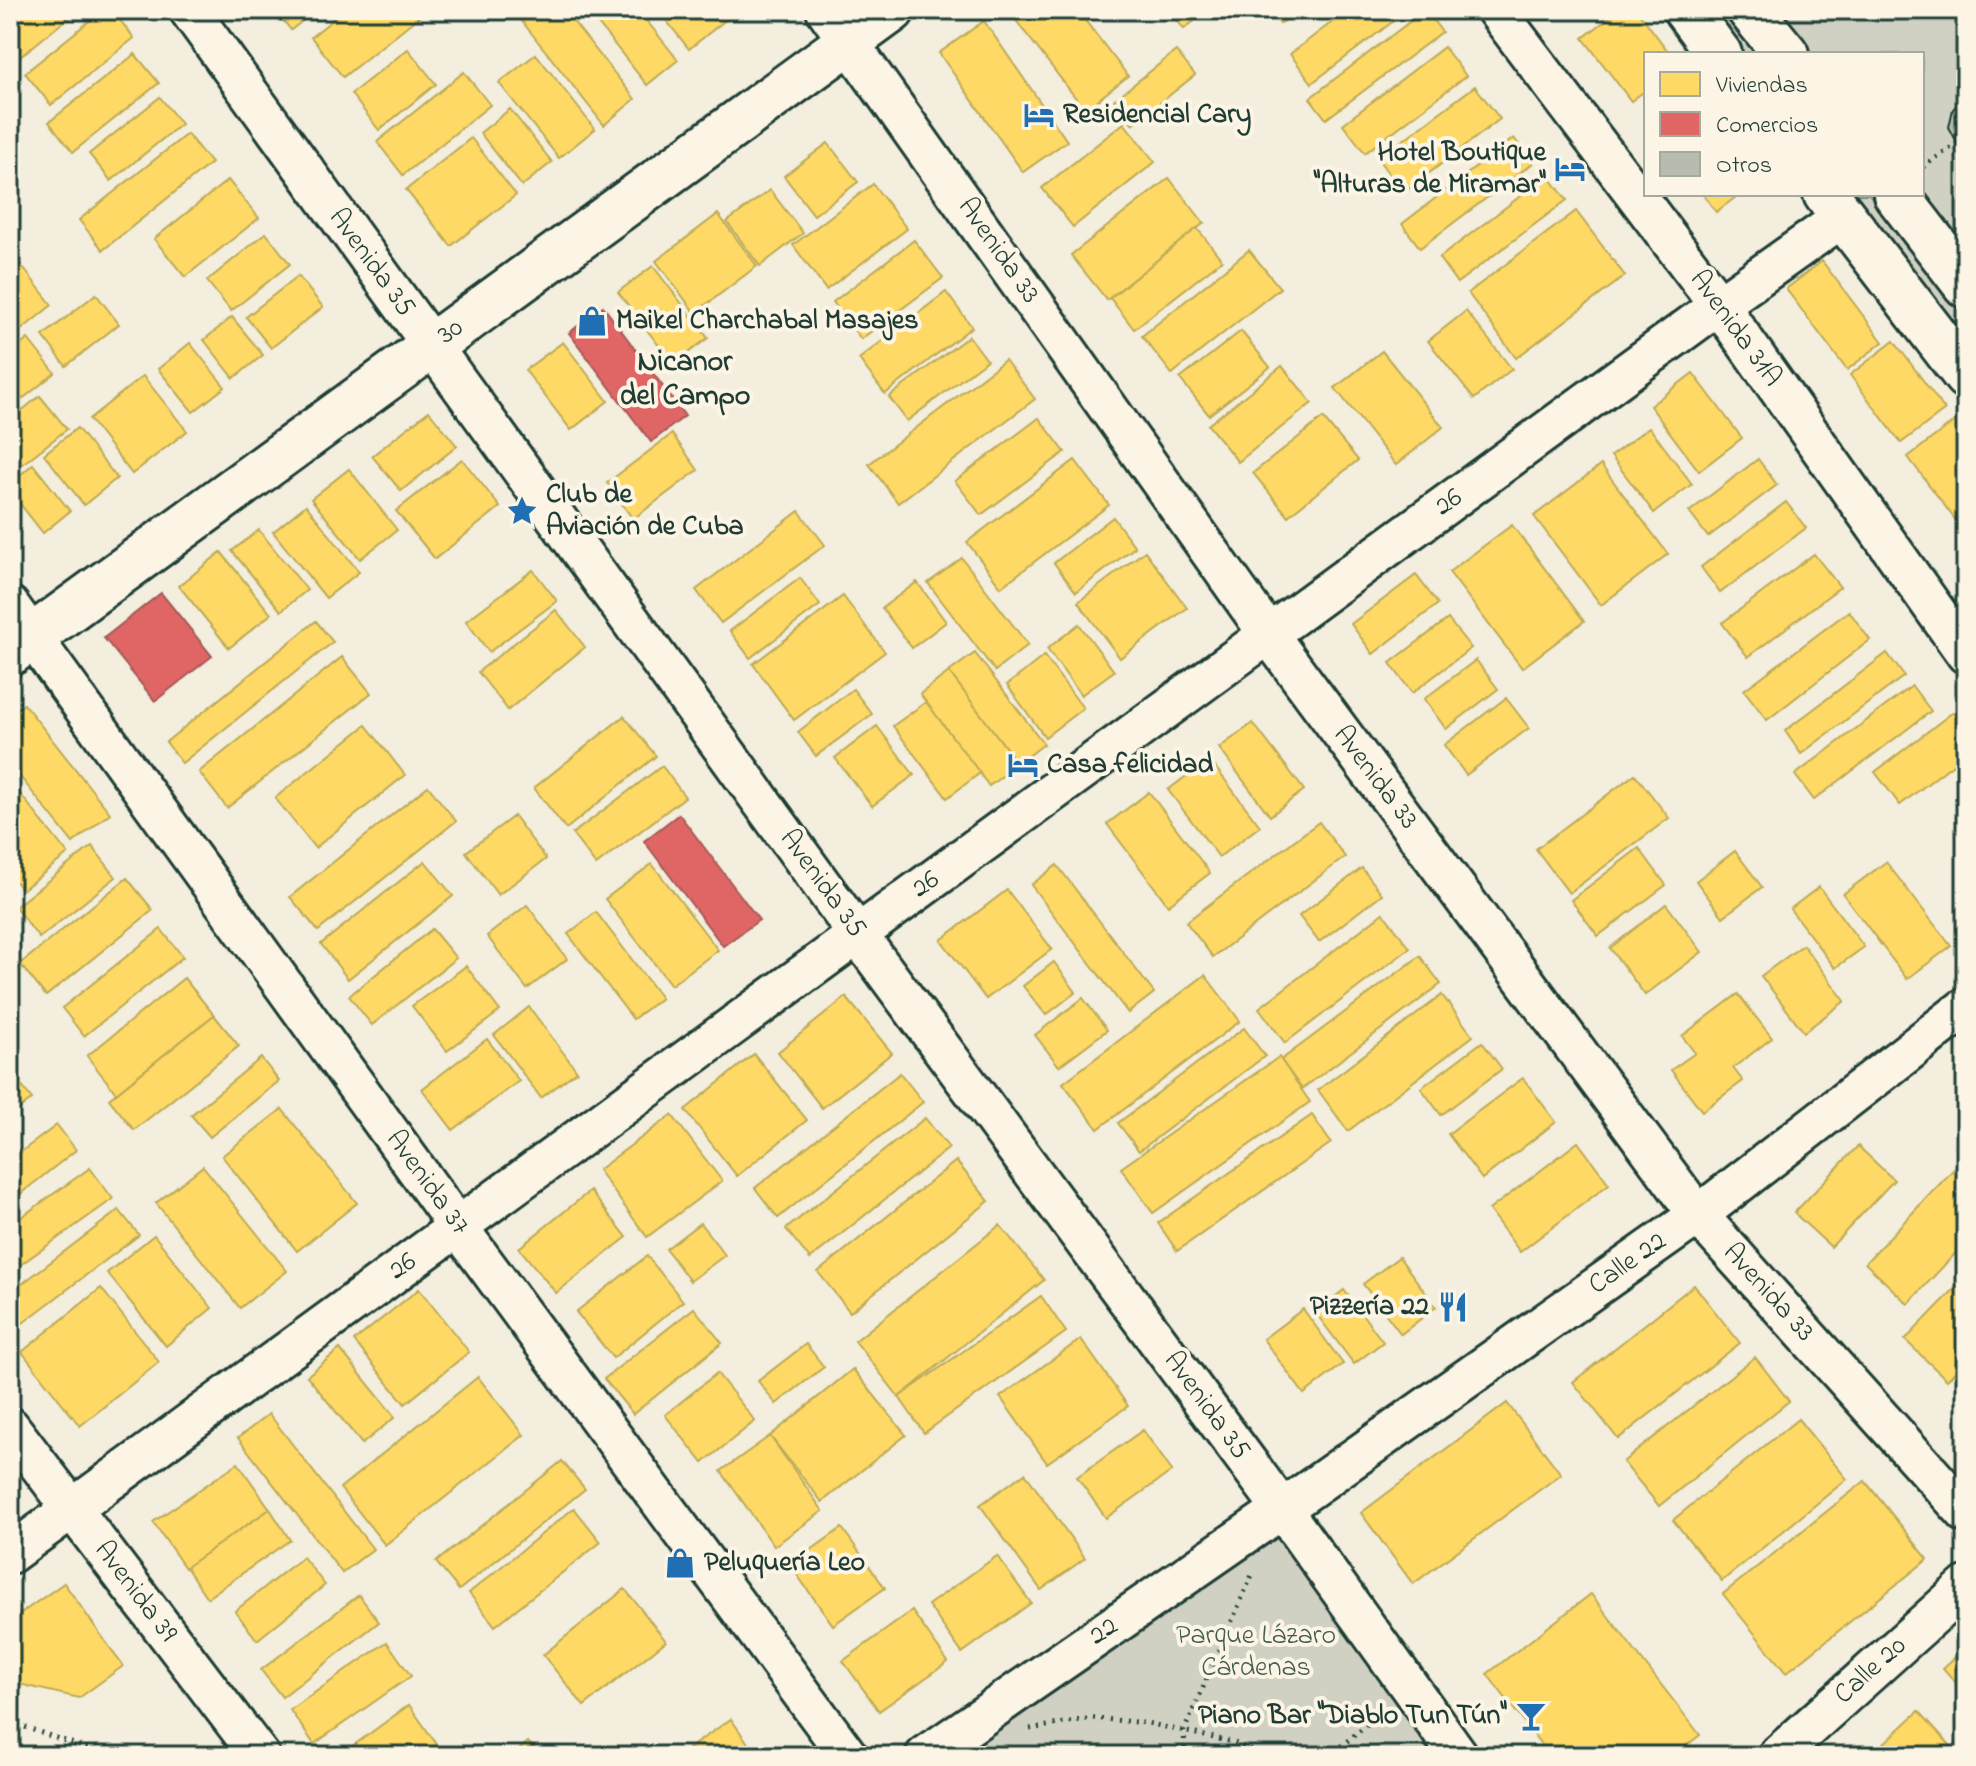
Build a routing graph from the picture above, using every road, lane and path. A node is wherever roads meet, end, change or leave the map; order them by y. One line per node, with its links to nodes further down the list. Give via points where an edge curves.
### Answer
1 (189, 10): 15 (street, Avenida 35)
2 (892, 10): 6 (street, 30)
3 (1496, 10): 14 (street, Avenida 31A)
4 (1686, 10): 7 (street)
5 (1750, 10): 8 (street)
6 (838, 26): 15 (street, 30); 18 (street, Avenida 33)
7 (1718, 52)
8 (1784, 52)
9 (1966, 137): 10 (path)
10 (1924, 166)
11 (1898, 196): 13 (street)
12 (1834, 206): 14 (street, 26); 16 (street)
13 (1966, 285)
14 (1719, 305): 18 (street, 26); 19 (street, Avenida 31A)
15 (431, 346): 17 (street, 30); 20 (street, Avenida 35)
16 (1966, 376)
17 (18, 632): 23 (street, Avenida 37)
18 (1269, 635): 20 (street, 26); 22 (street, Avenida 33)
19 (1966, 654)
20 (858, 935): 23 (street, 26); 26 (street, Avenida 35)
21 (1966, 1007): 22 (street, Calle 22)
22 (1698, 1215): 26 (street, Calle 22); 27 (street, Avenida 33)
23 (458, 1227): 25 (street, 26); 37 (street, Avenida 37)
24 (10, 1427): 25 (street, Avenida 39)
25 (72, 1509): 28 (street, 26); 36 (street, Avenida 39)
26 (1282, 1509): 31 (street, Avenida 35); 38 (street, 22)
27 (1966, 1513)
28 (10, 1554)
29 (1257, 1564): 34 (path)
30 (1966, 1586): 43 (street, Calle 20)
31 (1411, 1690): 41 (path); 42 (street, Avenida 35)
32 (10, 1722): 35 (path)
33 (1026, 1730): 34 (path, via 1092,1718)
34 (1184, 1731): 39 (path); 40 (path)
35 (109, 1756)
36 (260, 1756)
37 (848, 1756)
38 (925, 1756)
39 (1185, 1756)
40 (1266, 1756)
41 (1328, 1756)
42 (1459, 1756)
43 (1777, 1756)

